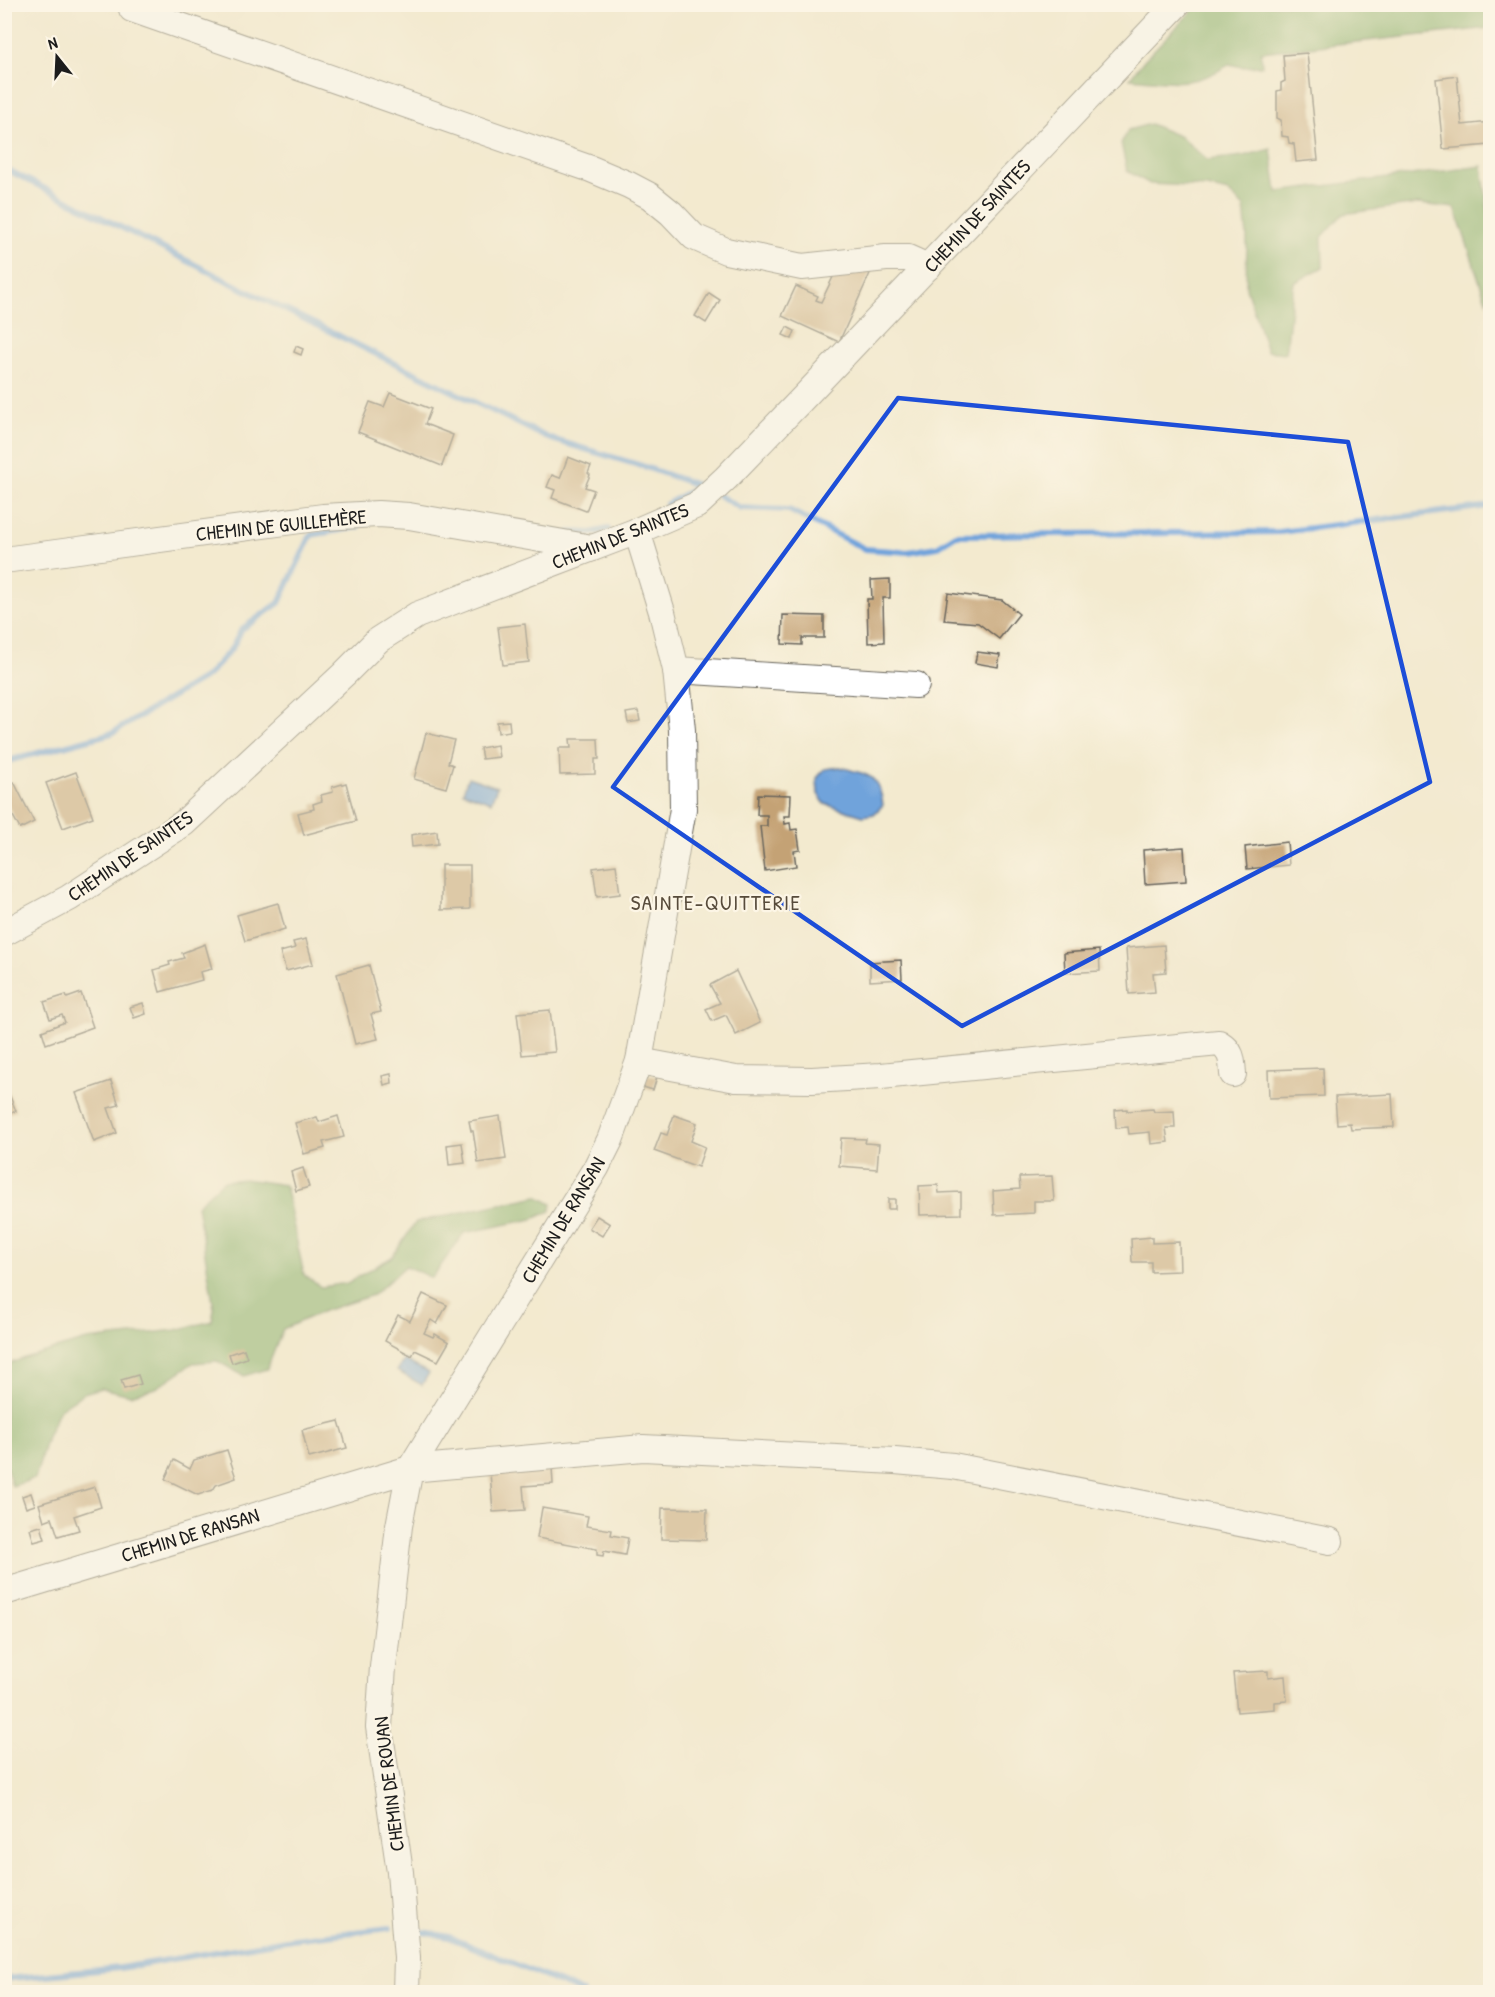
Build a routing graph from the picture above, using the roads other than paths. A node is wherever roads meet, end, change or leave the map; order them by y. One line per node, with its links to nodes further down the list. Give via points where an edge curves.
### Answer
1 (1177, 4): 3 (street, CHEMIN DE SAINTES)
2 (132, 9): 3 (street, via 591,169 650,196 694,237 726,251 802,267 886,258 908,258)
3 (928, 267): 4 (street, CHEMIN DE SAINTES, via 697,505)
4 (637, 531): 5 (street, CHEMIN DE SAINTES); 7 (street, CHEMIN DE RANSAN)
5 (592, 548): 6 (street, CHEMIN DE GUILLEMÈRE, via 378,514 323,517); 9 (street, CHEMIN DE SAINTES, via 417,615 378,640 184,823 69,898)
6 (4, 560)
7 (676, 670): 8 (street); 10 (street, CHEMIN DE RANSAN, via 683,809)
8 (916, 684)
9 (4, 933)
10 (639, 1061): 11 (street, via 736,1078 812,1080 1219,1043 1232,1056); 12 (street, CHEMIN DE RANSAN, via 596,1168)
11 (1233, 1074)
12 (410, 1468): 13 (street, via 643,1449 895,1461 953,1466); 14 (street, CHEMIN DE RANSAN); 15 (street, CHEMIN DE ROUAN, via 399,1526 379,1727 400,1872)
13 (1330, 1541)
14 (4, 1592)
15 (406, 1992)

